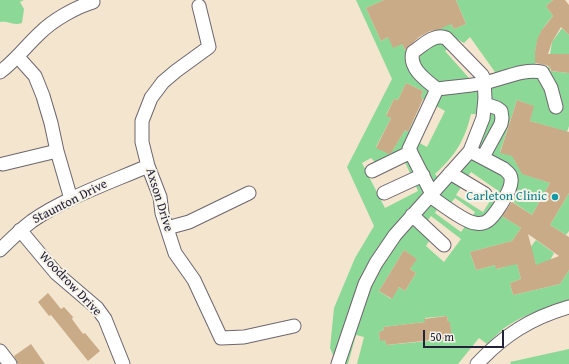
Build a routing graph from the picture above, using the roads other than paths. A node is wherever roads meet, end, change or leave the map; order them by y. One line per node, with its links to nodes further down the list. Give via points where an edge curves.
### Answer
1 (93, 2): 3 (street, via 82,5 46,28)
2 (199, 6): 14 (street, Axson Drive, via 209,47 163,82 151,98 142,122 142,142)
3 (18, 57): 4 (street); 9 (street, via 35,76 44,96)
4 (0, 72)
5 (484, 83): 6 (street); 6 (street, via 482,75 446,38 439,36 412,54 418,72); 7 (street); 8 (street, via 523,72 542,72 551,88)
6 (437, 89): 11 (street, via 409,149)
7 (485, 104): 10 (street, via 481,126); 12 (street, via 501,111 502,118)
8 (556, 107)
9 (57, 151): 13 (street); 22 (street)
10 (470, 151): 12 (street); 16 (street)
11 (411, 152): 15 (street); 17 (street)
12 (483, 157): 21 (street, via 509,173 512,183 490,220 479,223 469,221)
13 (3, 164)
14 (148, 166): 22 (street, Staunton Drive); 24 (street, Axson Drive, via 160,197)
15 (372, 171)
16 (450, 173): 20 (street); 21 (street)
17 (423, 176): 19 (street); 21 (street)
18 (249, 193): 24 (street, via 189,222)
19 (384, 193)
20 (485, 194)
21 (431, 195): 23 (street)
22 (71, 199): 25 (street, Staunton Drive)
23 (412, 215): 26 (street); 33 (street, via 395,235 365,284)
24 (167, 228): 29 (street, Axson Drive, via 175,253 194,280 221,338 244,337)
25 (20, 230): 27 (street, Staunton Drive); 32 (street, Woodrow Drive, via 56,273 97,308 105,320)
26 (444, 245)
27 (0, 250)
28 (569, 307): 34 (street, via 517,329)
29 (294, 326)
30 (0, 350): 31 (street)
31 (10, 364)
32 (123, 364)
33 (338, 364)
34 (477, 364)

